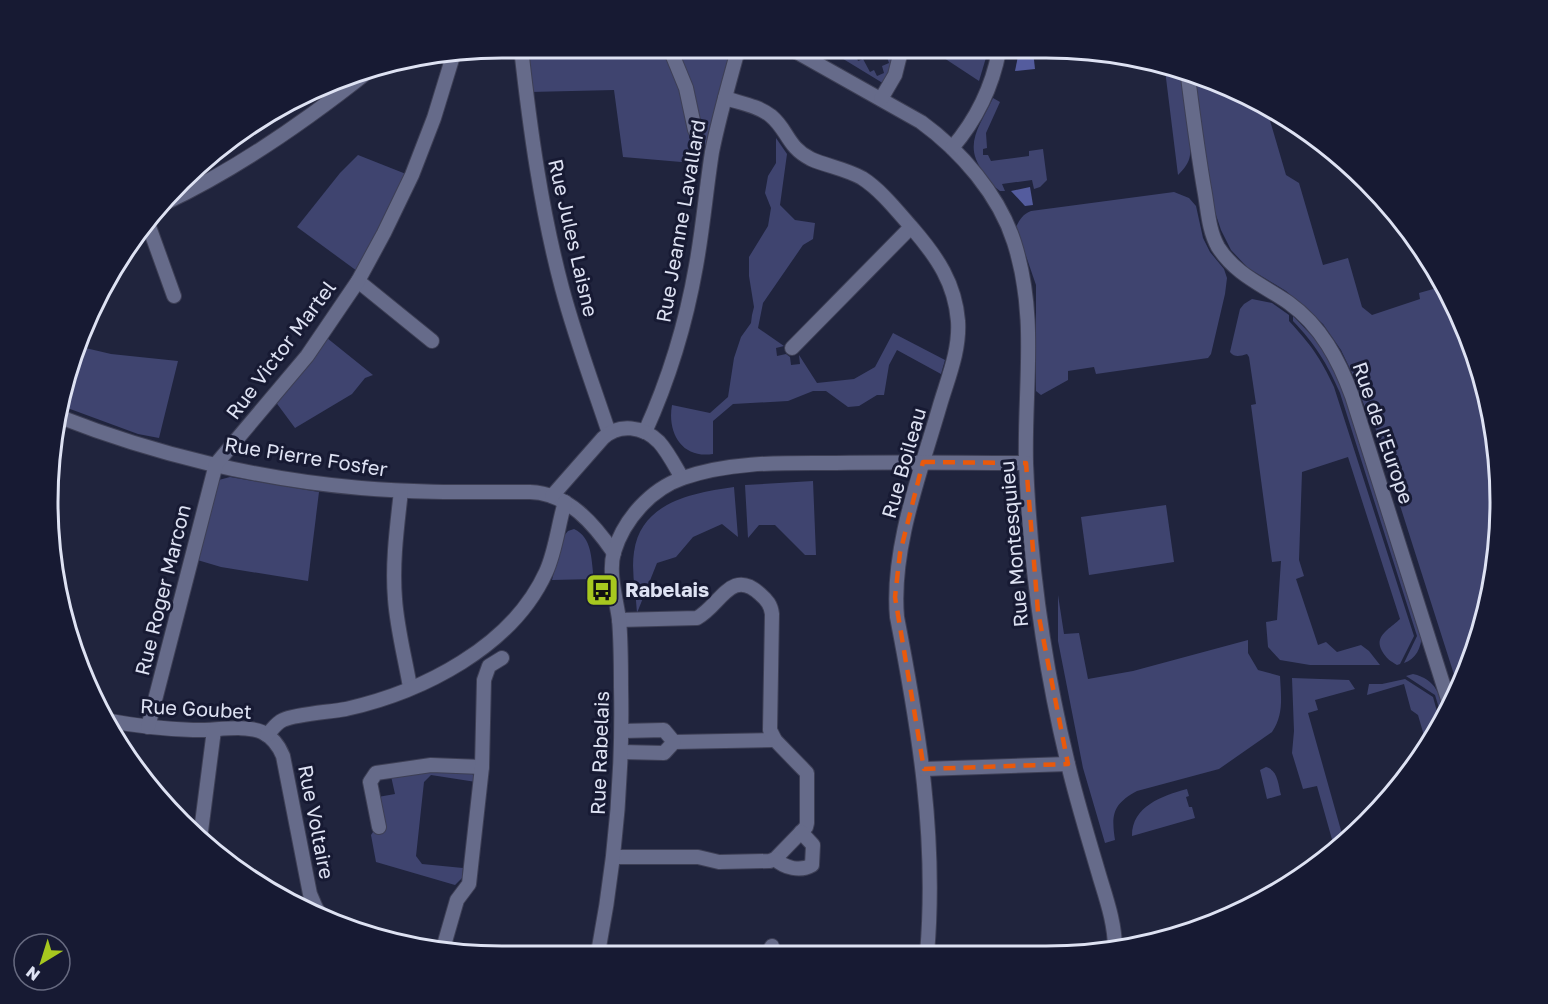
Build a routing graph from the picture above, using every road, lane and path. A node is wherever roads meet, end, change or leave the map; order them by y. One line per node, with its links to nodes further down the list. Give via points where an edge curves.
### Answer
1 (522, 58): 23 (street, Rue Jules Laisne, via 547,228 570,316)
2 (674, 58): 12 (street, via 686,88)
3 (736, 58): 10 (street, Rue Jeanne Lavallard)
4 (807, 58): 11 (street, Rue Montesquieu)
5 (899, 58): 11 (street, via 895,75)
6 (997, 58): 13 (street, via 983,102)
7 (451, 61): 17 (street, Rue Victor Martel, via 416,165)
8 (1189, 82): 35 (street, Rue de l'Europe, via 1215,240 1240,272 1307,319 1340,365)
9 (350, 85): 14 (street, via 256,153)
10 (725, 98): 15 (street, Rue Boileau, via 773,118 790,144 802,154 862,179); 22 (street, Rue Jeanne Lavallard, via 689,301 670,370)
11 (881, 99): 13 (street, Rue Montesquieu, via 921,122)
12 (695, 130)
13 (952, 148): 25 (street, Rue Montesquieu, via 1000,209 1019,261 1029,319)
14 (183, 194)
15 (911, 227): 20 (street); 24 (street, Rue Boileau, via 943,268 958,321 955,357)
16 (151, 231): 18 (street)
17 (358, 281): 19 (street); 26 (street, Rue Victor Martel, via 297,369)
18 (174, 296)
19 (432, 341)
20 (792, 348)
21 (66, 419): 26 (street, Rue Pierre Fosfer, via 127,441)
22 (645, 432): 23 (street, via 619,428); 27 (street, via 661,444)
23 (609, 433): 29 (street)
24 (923, 462): 25 (street); 27 (street, via 766,464); 46 (street, Rue Boileau, via 900,553 895,597)
25 (1026, 463): 44 (street, Rue Montesquieu, via 1038,612)
26 (216, 464): 28 (street, Rue Pierre Fosfer, via 310,482); 37 (street, Rue Roger Marcon)
27 (682, 478): 31 (street, via 642,505)
28 (401, 491): 29 (street, Rue Pierre Fosfer, via 530,492); 34 (street, via 394,590)
29 (552, 496): 30 (street, Rue Pierre Fosfer)
30 (565, 502): 31 (street, Rue Pierre Fosfer, via 588,520); 34 (street, Rue Goubet, via 547,570 523,609 471,657)
31 (614, 553): 32 (street, Rue Rabelais)
32 (619, 620): 39 (street, Rue Rabelais); 41 (street, via 697,618 733,586 755,590 771,608 769,725)
33 (502, 658): 45 (street, via 489,666 484,680)
34 (410, 687): 40 (street, Rue Goubet, via 354,707 283,720)
35 (1446, 693)
36 (117, 722): 37 (street, Rue Goubet)
37 (148, 727): 38 (street, Rue Goubet)
38 (213, 730): 40 (street, Rue Goubet, via 249,729); 48 (street)
39 (622, 731): 42 (street, via 664,730); 43 (street, Rue Rabelais)
40 (267, 735): 52 (street, Rue Voltaire, via 283,756)
41 (775, 740): 42 (street); 49 (street, via 807,773 807,823)
42 (674, 742): 43 (street, via 664,753)
43 (622, 752): 50 (street, Rue Rabelais)
44 (1068, 764): 46 (street); 55 (street, Rue Montesquieu, via 1110,913)
45 (482, 767): 47 (street, via 431,765 376,773 370,782); 56 (street, via 469,884 457,900)
46 (924, 769): 58 (street, Rue Boileau, via 929,878)
47 (379, 827)
48 (201, 828)
49 (801, 832): 51 (street); 51 (street, via 813,845 812,865 789,867)
50 (614, 856): 51 (street, via 698,857 719,862); 57 (street, Rue Rabelais)
51 (775, 859)
52 (310, 894): 53 (street); 54 (street, Rue Voltaire)
53 (310, 902)
54 (314, 904)
55 (1114, 940)
56 (444, 942)
57 (599, 946)
58 (927, 946)

